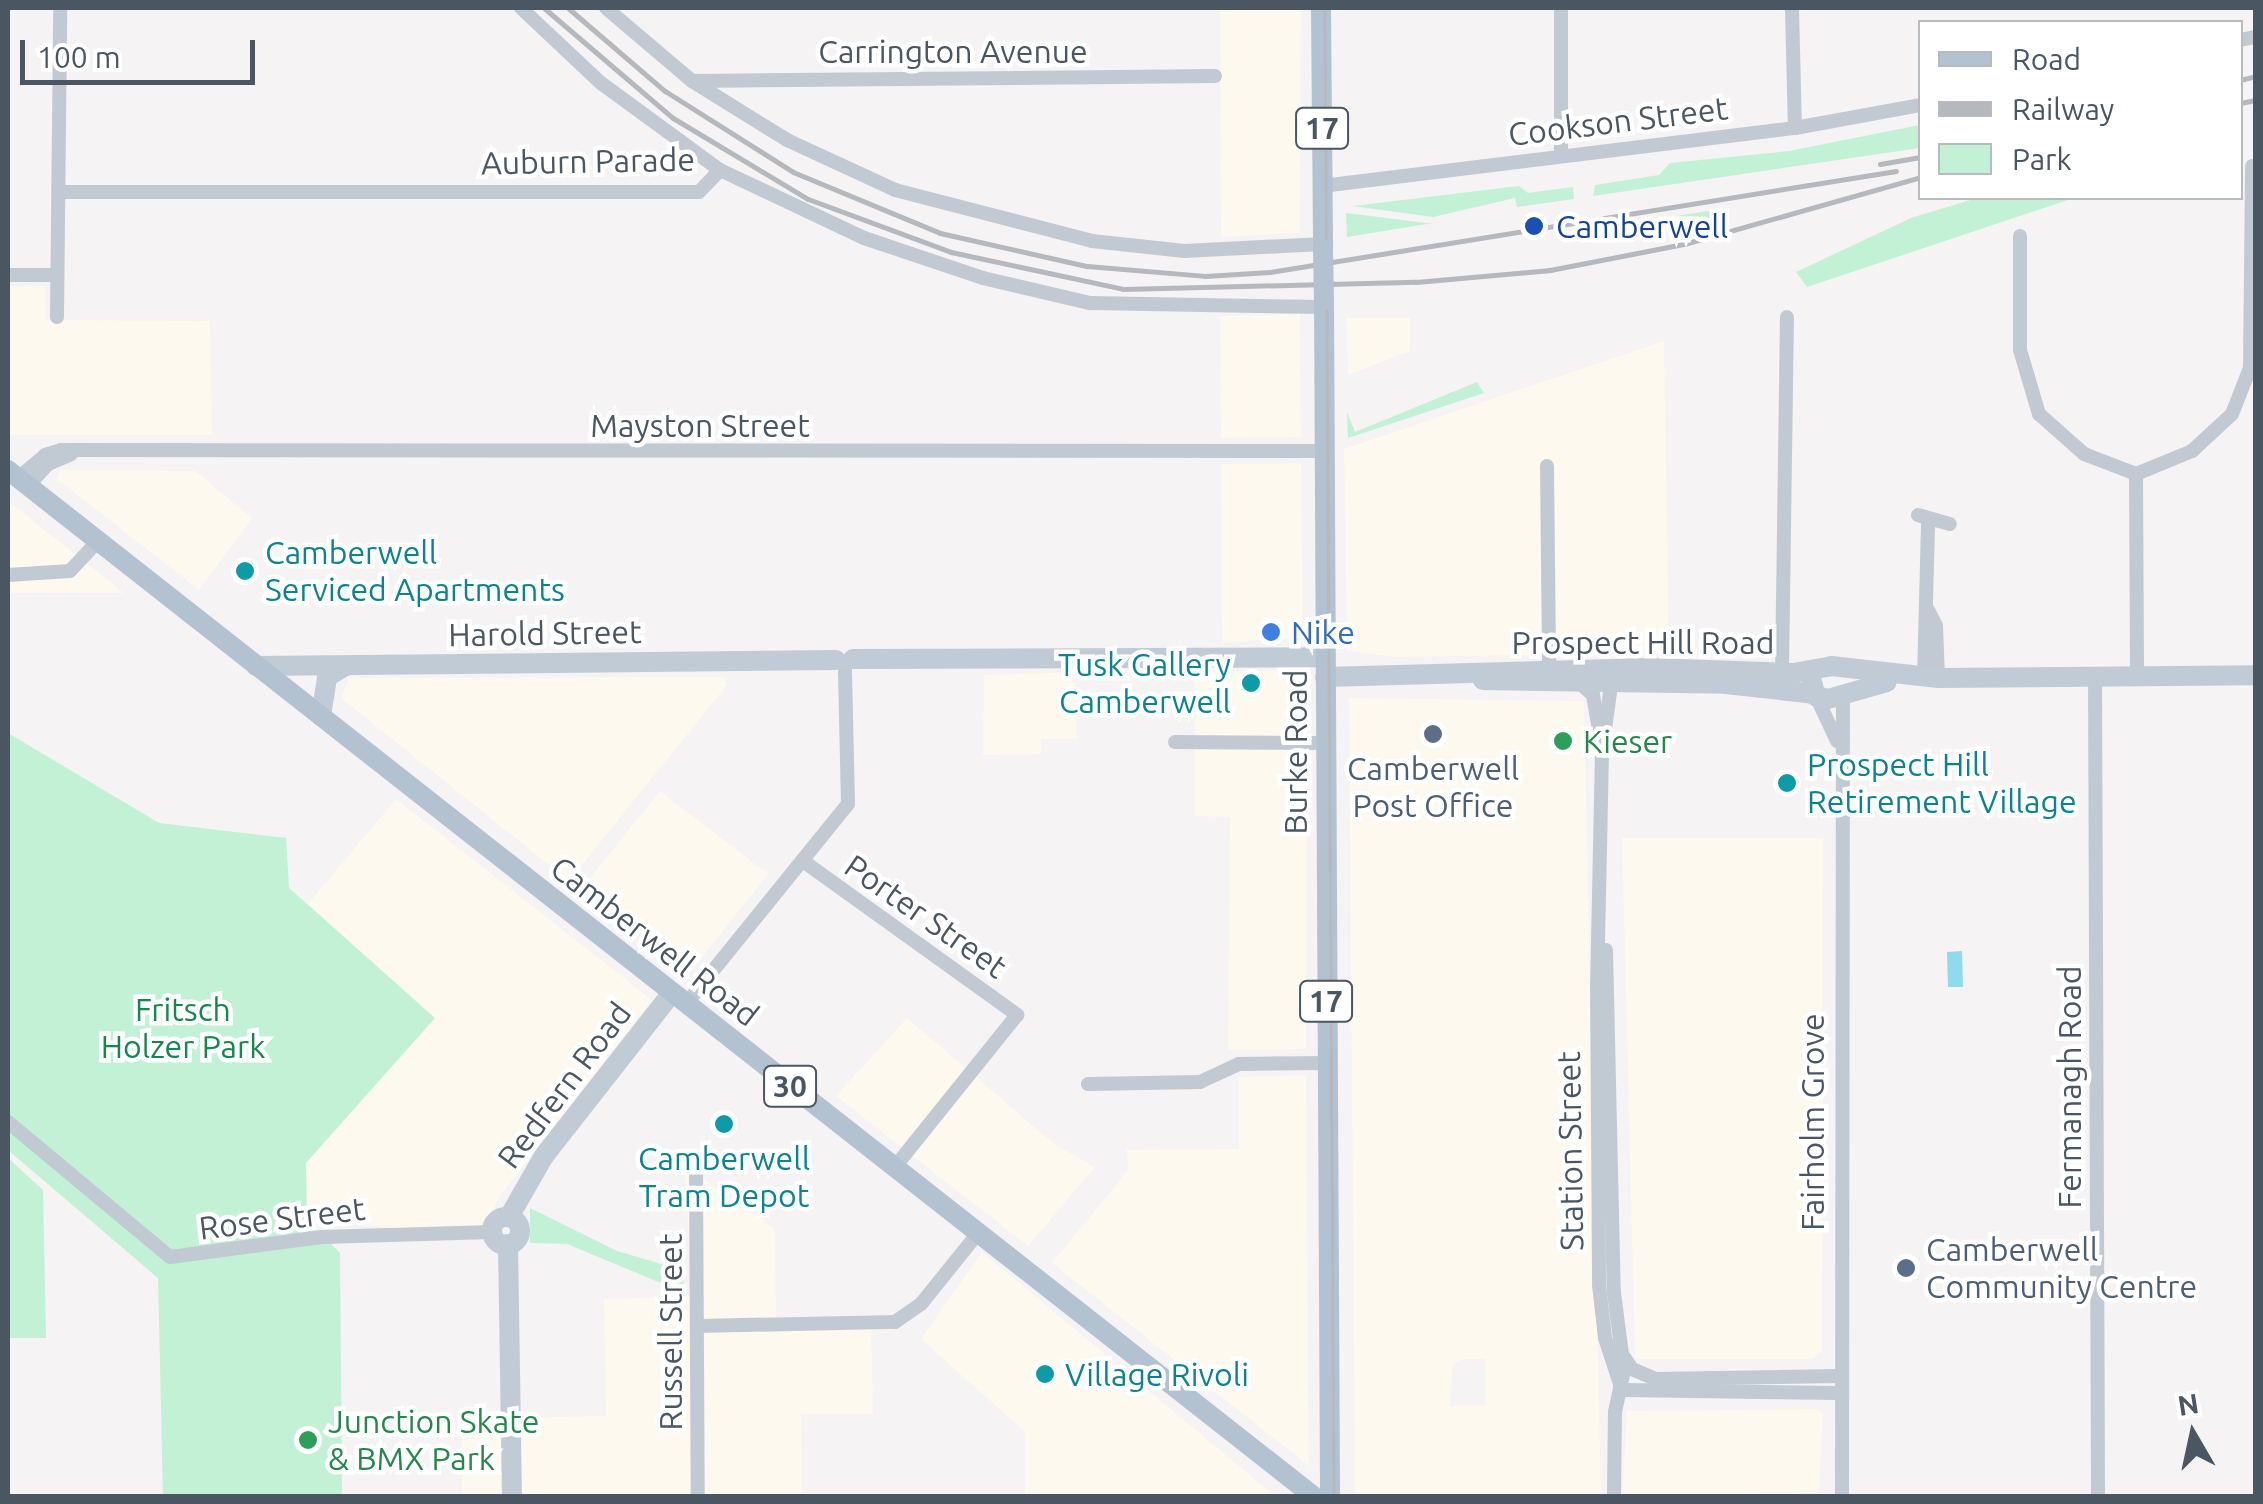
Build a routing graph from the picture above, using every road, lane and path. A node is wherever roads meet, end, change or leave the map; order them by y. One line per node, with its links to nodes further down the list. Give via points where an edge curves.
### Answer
1 (60, 8): 15 (street)
2 (520, 8): 13 (street, via 601,83)
3 (606, 8): 8 (street)
4 (1321, 8): 14 (main road, Burke Road / 17)
5 (1561, 8): 11 (street)
6 (1792, 8): 10 (street)
7 (1215, 76): 8 (street, Carrington Avenue)
8 (692, 80): 17 (street, via 787,140 895,190 1013,224 1184,251)
9 (1918, 106): 10 (street, Cookson Street)
10 (1794, 128): 11 (street, Cookson Street)
11 (1562, 154): 14 (street, Cookson Street)
12 (2252, 166): 25 (street, via 2250,368 2232,414 2192,451)
13 (720, 170): 15 (street, Auburn Parade, via 698,192); 20 (street, Auburn Parade, via 864,238 1042,293 1129,306)
14 (1322, 186): 17 (main road, Burke Road / 17)
15 (60, 192): 19 (street)
16 (2020, 236): 25 (street, via 2020,350 2039,414 2084,454)
17 (1323, 246): 20 (main road, Burke Road / 17, bridge)
18 (8, 275): 19 (street)
19 (57, 275): 22 (street)
20 (1324, 303): 23 (main road, Burke Road / 17)
21 (1788, 316): 42 (street)
22 (57, 317)
23 (1324, 450): 26 (street, Mayston Street, via 76,452); 33 (main road, Burke Road / 17)
24 (1547, 466): 38 (street)
25 (2136, 474): 37 (street)
26 (18, 478): 28 (main road, Camberwell Road / 30)
27 (1950, 524): 41 (street, via 1923,518)
28 (98, 541): 29 (street, via 70,571); 31 (main road, Camberwell Road / 30)
29 (8, 575)
30 (845, 662): 32 (street, Harold Street); 33 (street, Harold Street); 53 (street, via 848,804)
31 (256, 666): 32 (street, Harold Street); 48 (main road, Camberwell Road / 30)
32 (345, 666): 48 (street, via 327,677)
33 (1325, 667): 38 (street, Prospect Hill Road); 50 (main road, Burke Road / 17)
34 (1829, 668): 41 (street, Prospect Hill Road); 42 (street, Prospect Hill Road); 45 (street); 46 (street, via 1812,680)
35 (2256, 675): 37 (street, Prospect Hill Road)
36 (1666, 676): 39 (street, Prospect Hill Road); 42 (street, Prospect Hill Road); 44 (street, Prospect Hill Road)
37 (2137, 676): 40 (street, Prospect Hill Road)
38 (1549, 677): 39 (street, Prospect Hill Road)
39 (1580, 677): 43 (street); 52 (street, Station Street, via 1594,697)
40 (2095, 677): 41 (street, Prospect Hill Road); 77 (street, Fermanagh Road)
41 (1931, 678): 45 (street, Prospect Hill Road)
42 (1786, 681): 46 (street, Prospect Hill Road)
43 (1611, 684): 44 (street, Prospect Hill Road); 47 (street, Station Street)
44 (1639, 684): 47 (street)
45 (1843, 691): 46 (street, Prospect Hill Road, via 1832,699); 51 (street, Fairholm Grove)
46 (1815, 695): 51 (street, Fairholm Grove)
47 (1610, 710): 52 (street, Station Street)
48 (321, 716): 54 (main road, Camberwell Road / 30)
49 (1175, 742): 50 (street)
50 (1325, 743): 55 (main road, Burke Road / 17)
51 (1840, 746): 66 (street, Fairholm Grove)
52 (1602, 752): 63 (street, Station Street)
53 (803, 861): 54 (street); 59 (street, Porter Street, via 1017,1015)
54 (679, 999): 59 (main road, Camberwell Road / 30); 61 (street, Redfern Road, via 544,1156 509,1217 520,1232)
55 (1327, 1063): 56 (street, via 1240,1064 1200,1082); 74 (main road, Burke Road / 17)
56 (1088, 1084)
57 (8, 1122): 61 (street, Rose Street, via 170,1257 322,1237)
58 (696, 1167): 62 (street, Russell Street)
59 (894, 1168): 60 (main road, Camberwell Road / 30)
60 (978, 1233): 62 (street, via 921,1304 895,1322); 73 (main road, Camberwell Road / 30)
61 (500, 1238): 71 (street)
62 (698, 1326): 72 (street, Russell Street)
63 (1612, 1332): 64 (street, Station Street); 68 (street, Station Street)
64 (1623, 1356): 67 (street, via 1650,1378); 68 (street, Station Street)
65 (1729, 1376): 66 (street); 67 (street); 69 (street)
66 (1841, 1376): 70 (street, Fairholm Grove)
67 (1710, 1384): 68 (street); 69 (street)
68 (1622, 1390): 75 (street, Station Street, via 1615,1412)
69 (1729, 1393): 70 (street)
70 (1841, 1394): 76 (street, Fairholm Grove)
71 (512, 1496)
72 (698, 1496)
73 (1313, 1496)
74 (1330, 1496)
75 (1614, 1496)
76 (1842, 1496)
77 (2098, 1496)

